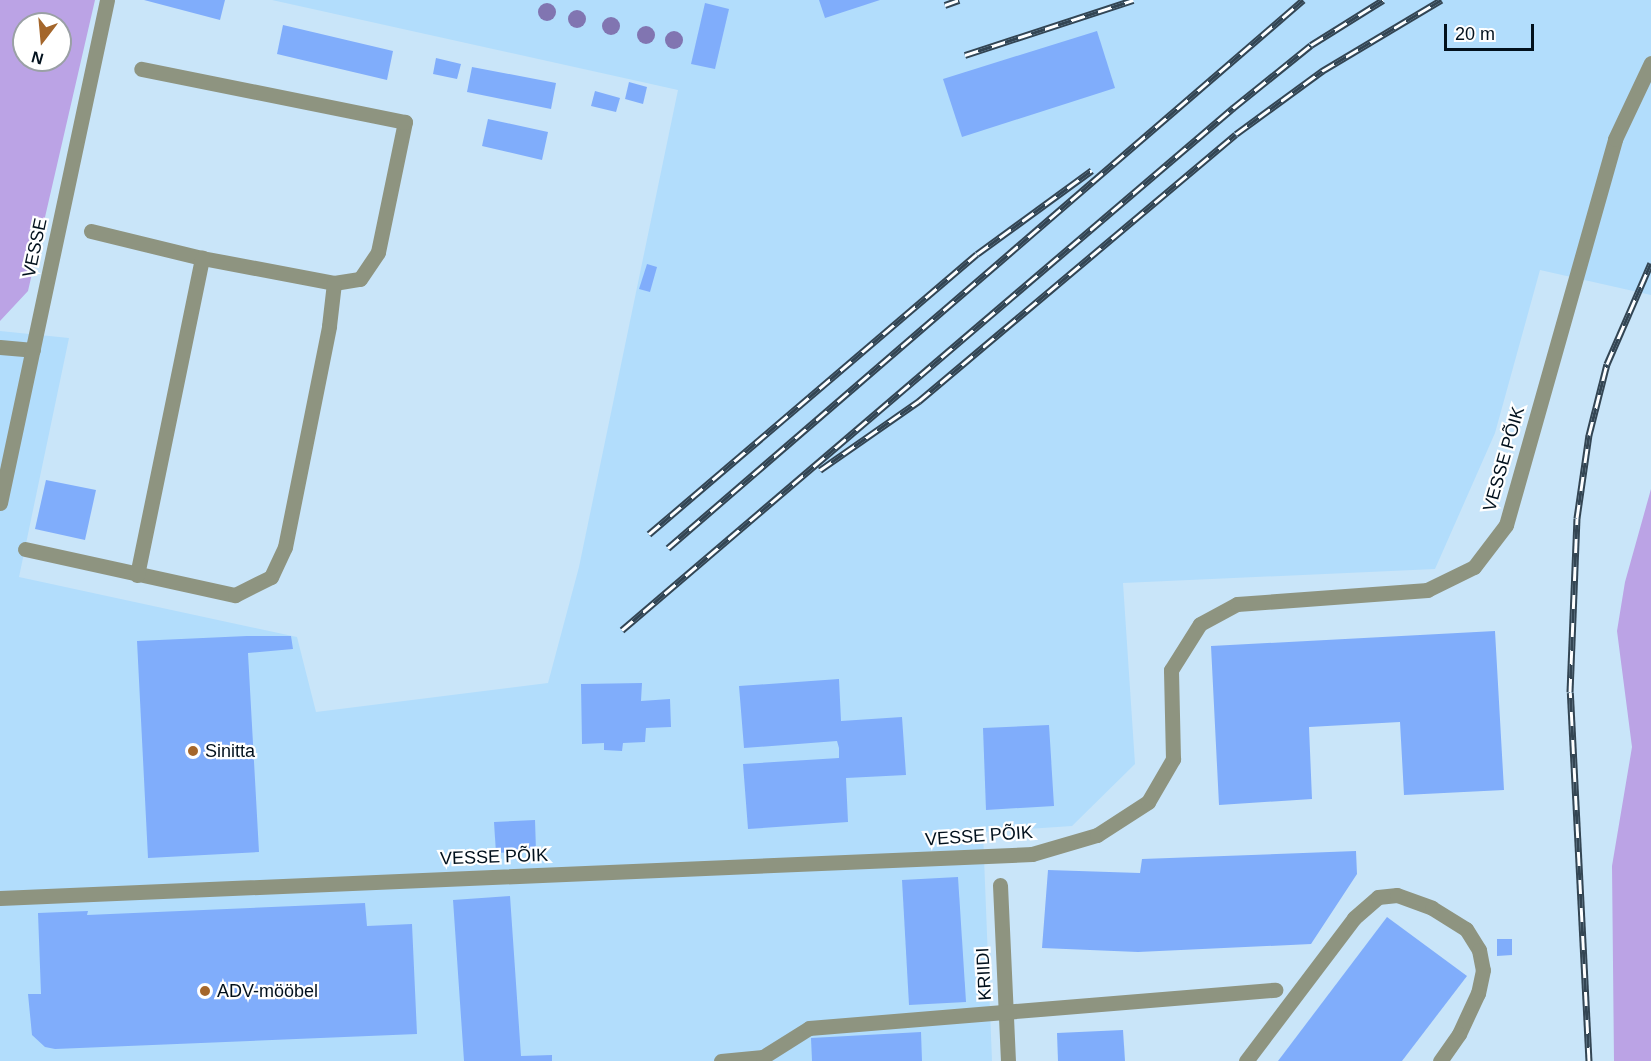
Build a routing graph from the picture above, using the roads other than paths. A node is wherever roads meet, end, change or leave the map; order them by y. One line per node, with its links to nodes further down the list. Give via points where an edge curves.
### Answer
1 (107, 0): 8 (street, VESSE)
2 (1651, 63): 13 (street, VESSE PÕIK, via 1615,139 1506,525 1474,567 1427,590 1237,604 1200,624 1171,670 1173,759 1148,802 1097,835 1032,854)
3 (141, 69): 6 (street, via 405,123 378,252 360,279)
4 (91, 231): 5 (street)
5 (202, 258): 6 (street); 11 (street)
6 (334, 283): 11 (street, via 330,326 285,547 271,577 235,595)
7 (0, 348): 8 (street)
8 (33, 350): 9 (street, VESSE)
9 (0, 503)
10 (25, 549): 11 (street)
11 (137, 575)
12 (1000, 885): 15 (street, KRIIDI)
13 (0, 898)
14 (1275, 990): 15 (street)
15 (1005, 1012): 16 (street, via 809,1028 763,1057); 17 (street, KRIIDI)
16 (722, 1061)
17 (1008, 1061)
18 (1246, 1061): 19 (street, via 1354,918 1378,897 1396,895 1432,908 1466,929 1479,950 1483,970 1478,993 1459,1034)
19 (1440, 1061)

